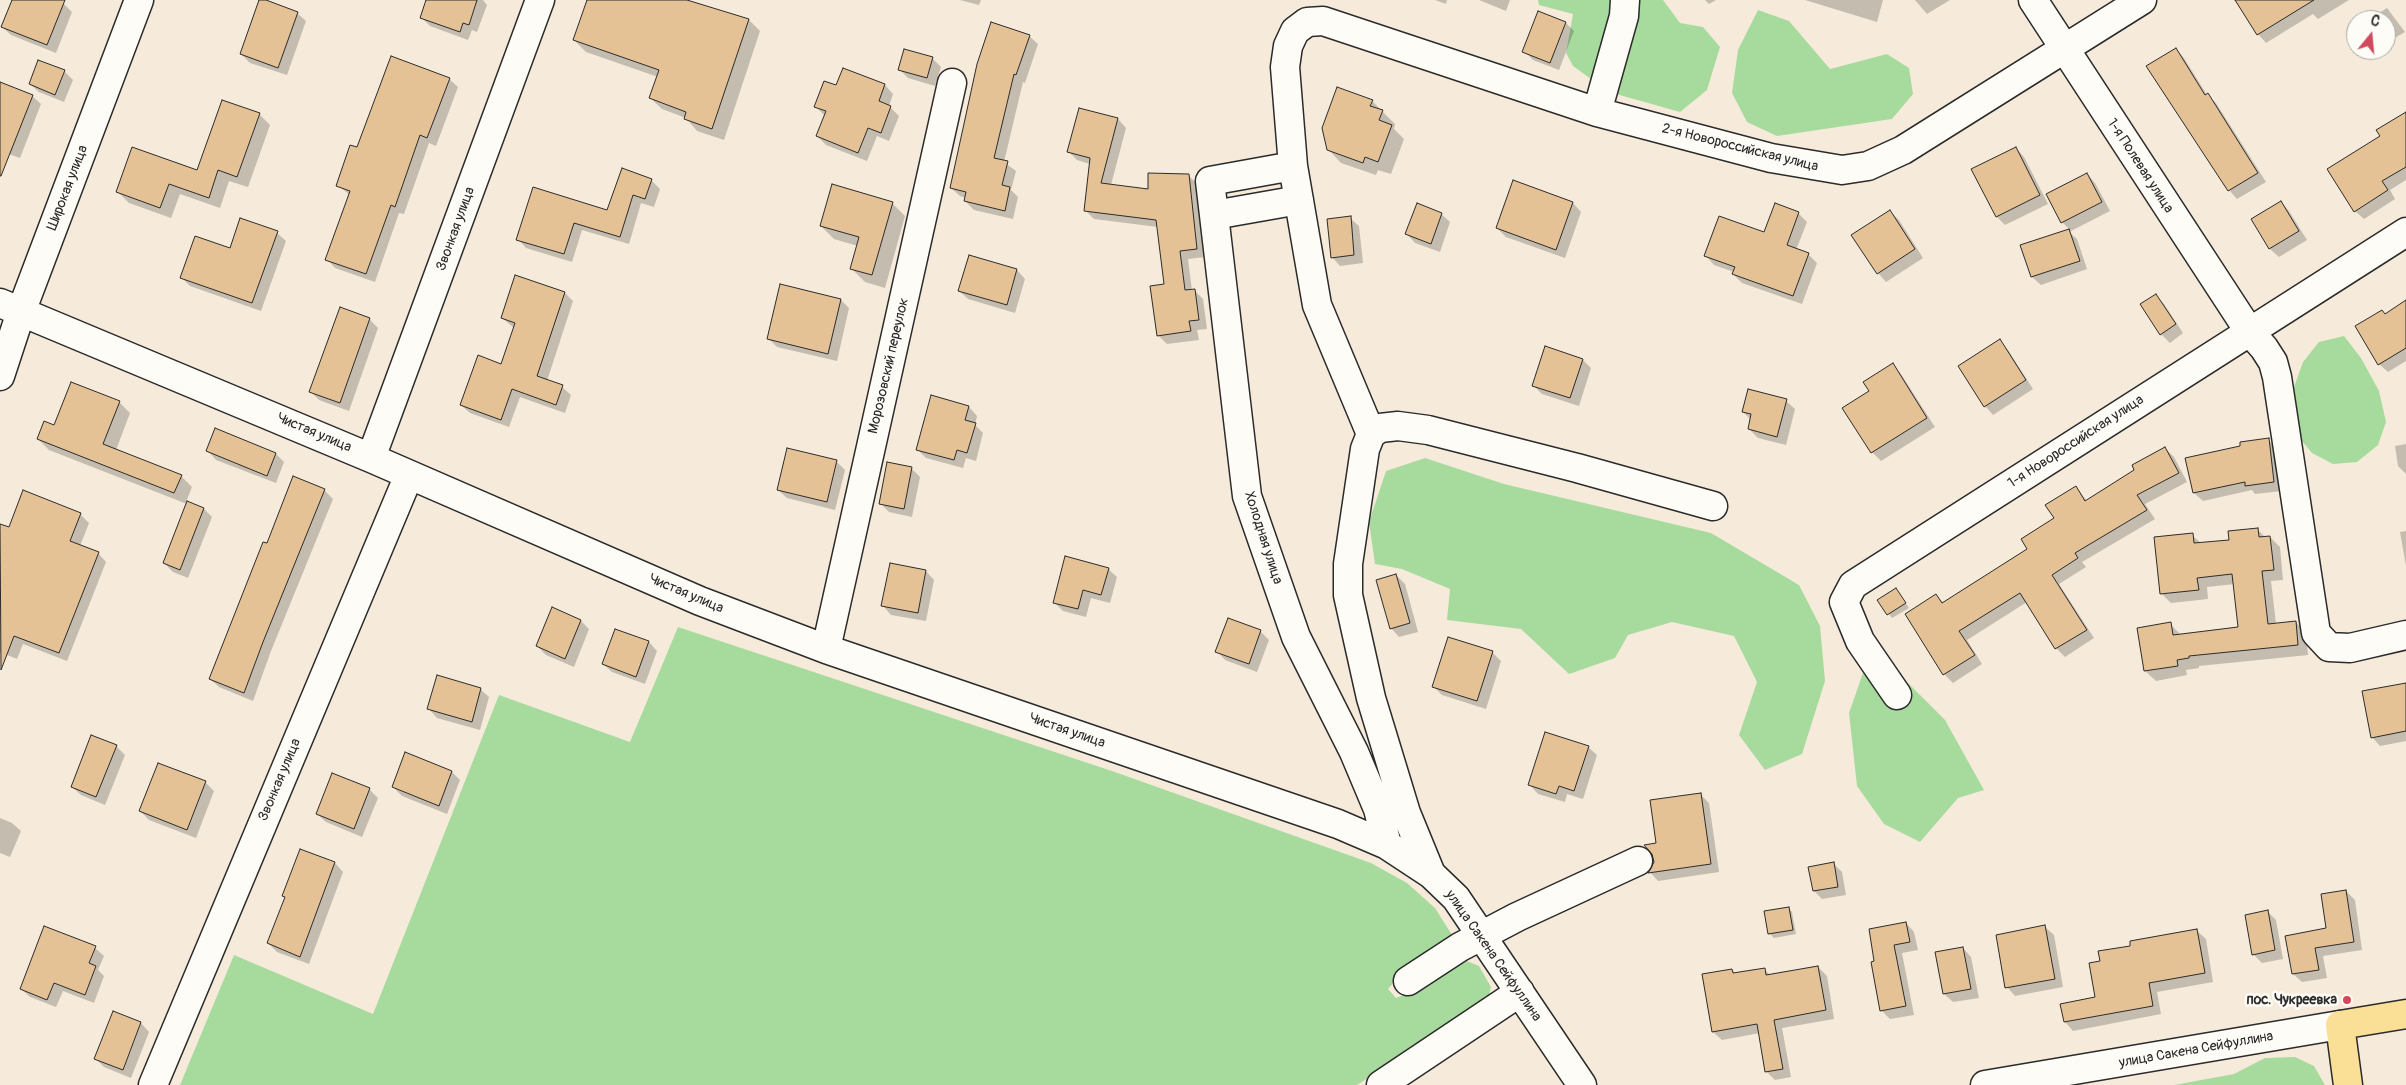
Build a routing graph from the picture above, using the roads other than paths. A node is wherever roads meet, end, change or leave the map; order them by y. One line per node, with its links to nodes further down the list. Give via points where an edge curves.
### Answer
1 (138, 0): 13 (street, Широкая улица)
2 (540, 0): 17 (street, Звонкая улица)
3 (1625, 0): 8 (street, via 1624,16)
4 (2033, 0): 6 (street, 1-я Полевая улица)
5 (2142, 0): 6 (street, 2-я Новороссийская улица)
6 (2064, 50): 8 (street, 2-я Новороссийская улица, via 1903,150 1868,166 1842,170 1772,158); 14 (street, 1-я Полевая улица)
7 (952, 82): 21 (street, Морозовский переулок)
8 (1598, 112): 9 (street, 2-я Новороссийская улица, via 1352,28 1323,21 1307,22 1295,31 1288,46 1285,67)
9 (1293, 166): 10 (street); 11 (street, Холодная улица, via 1210,180)
10 (1299, 200): 11 (street); 16 (street, via 1317,304)
11 (1214, 215): 23 (street, Холодная улица, via 1247,496 1296,636 1354,752 1378,809)
12 (2406, 232): 14 (street, 1-я Новороссийская улица)
13 (11, 308): 15 (street, Широкая улица); 17 (street, Чистая улица)
14 (2249, 331): 20 (street, 1-я Полевая улица, via 2273,362 2278,377 2316,632 2329,647 2350,648); 22 (street, 1-я Новороссийская улица, via 1853,585 1844,602 1860,641)
15 (0, 376)
16 (1371, 434): 19 (street, via 1380,428 1398,426 1428,430); 25 (street, via 1365,449 1348,564 1348,595 1371,698 1406,813)
17 (371, 458): 18 (street, Чистая улица)
18 (408, 475): 21 (street, Чистая улица, via 700,601); 31 (street, Звонкая улица)
19 (1713, 506)
20 (2406, 634)
21 (826, 649): 23 (street, Чистая улица, via 1338,824)
22 (1897, 695)
23 (1387, 845): 25 (street, улица Сакена Сейфуллина)
24 (1638, 861): 26 (street)
25 (1431, 874): 26 (street, улица Сакена Сейфуллина, via 1456,898)
26 (1482, 936): 27 (street); 28 (street, улица Сакена Сейфуллина)
27 (1408, 981)
28 (1520, 992): 32 (street); 33 (street, улица Сакена Сейфуллина)
29 (2406, 1014): 30 (main road, улица Сакена Сейфуллина)
30 (2340, 1025): 34 (street, улица Сакена Сейфуллина); 35 (main road)
31 (153, 1085)
32 (1381, 1085)
33 (1582, 1085)
34 (1985, 1085)
35 (2348, 1085)

